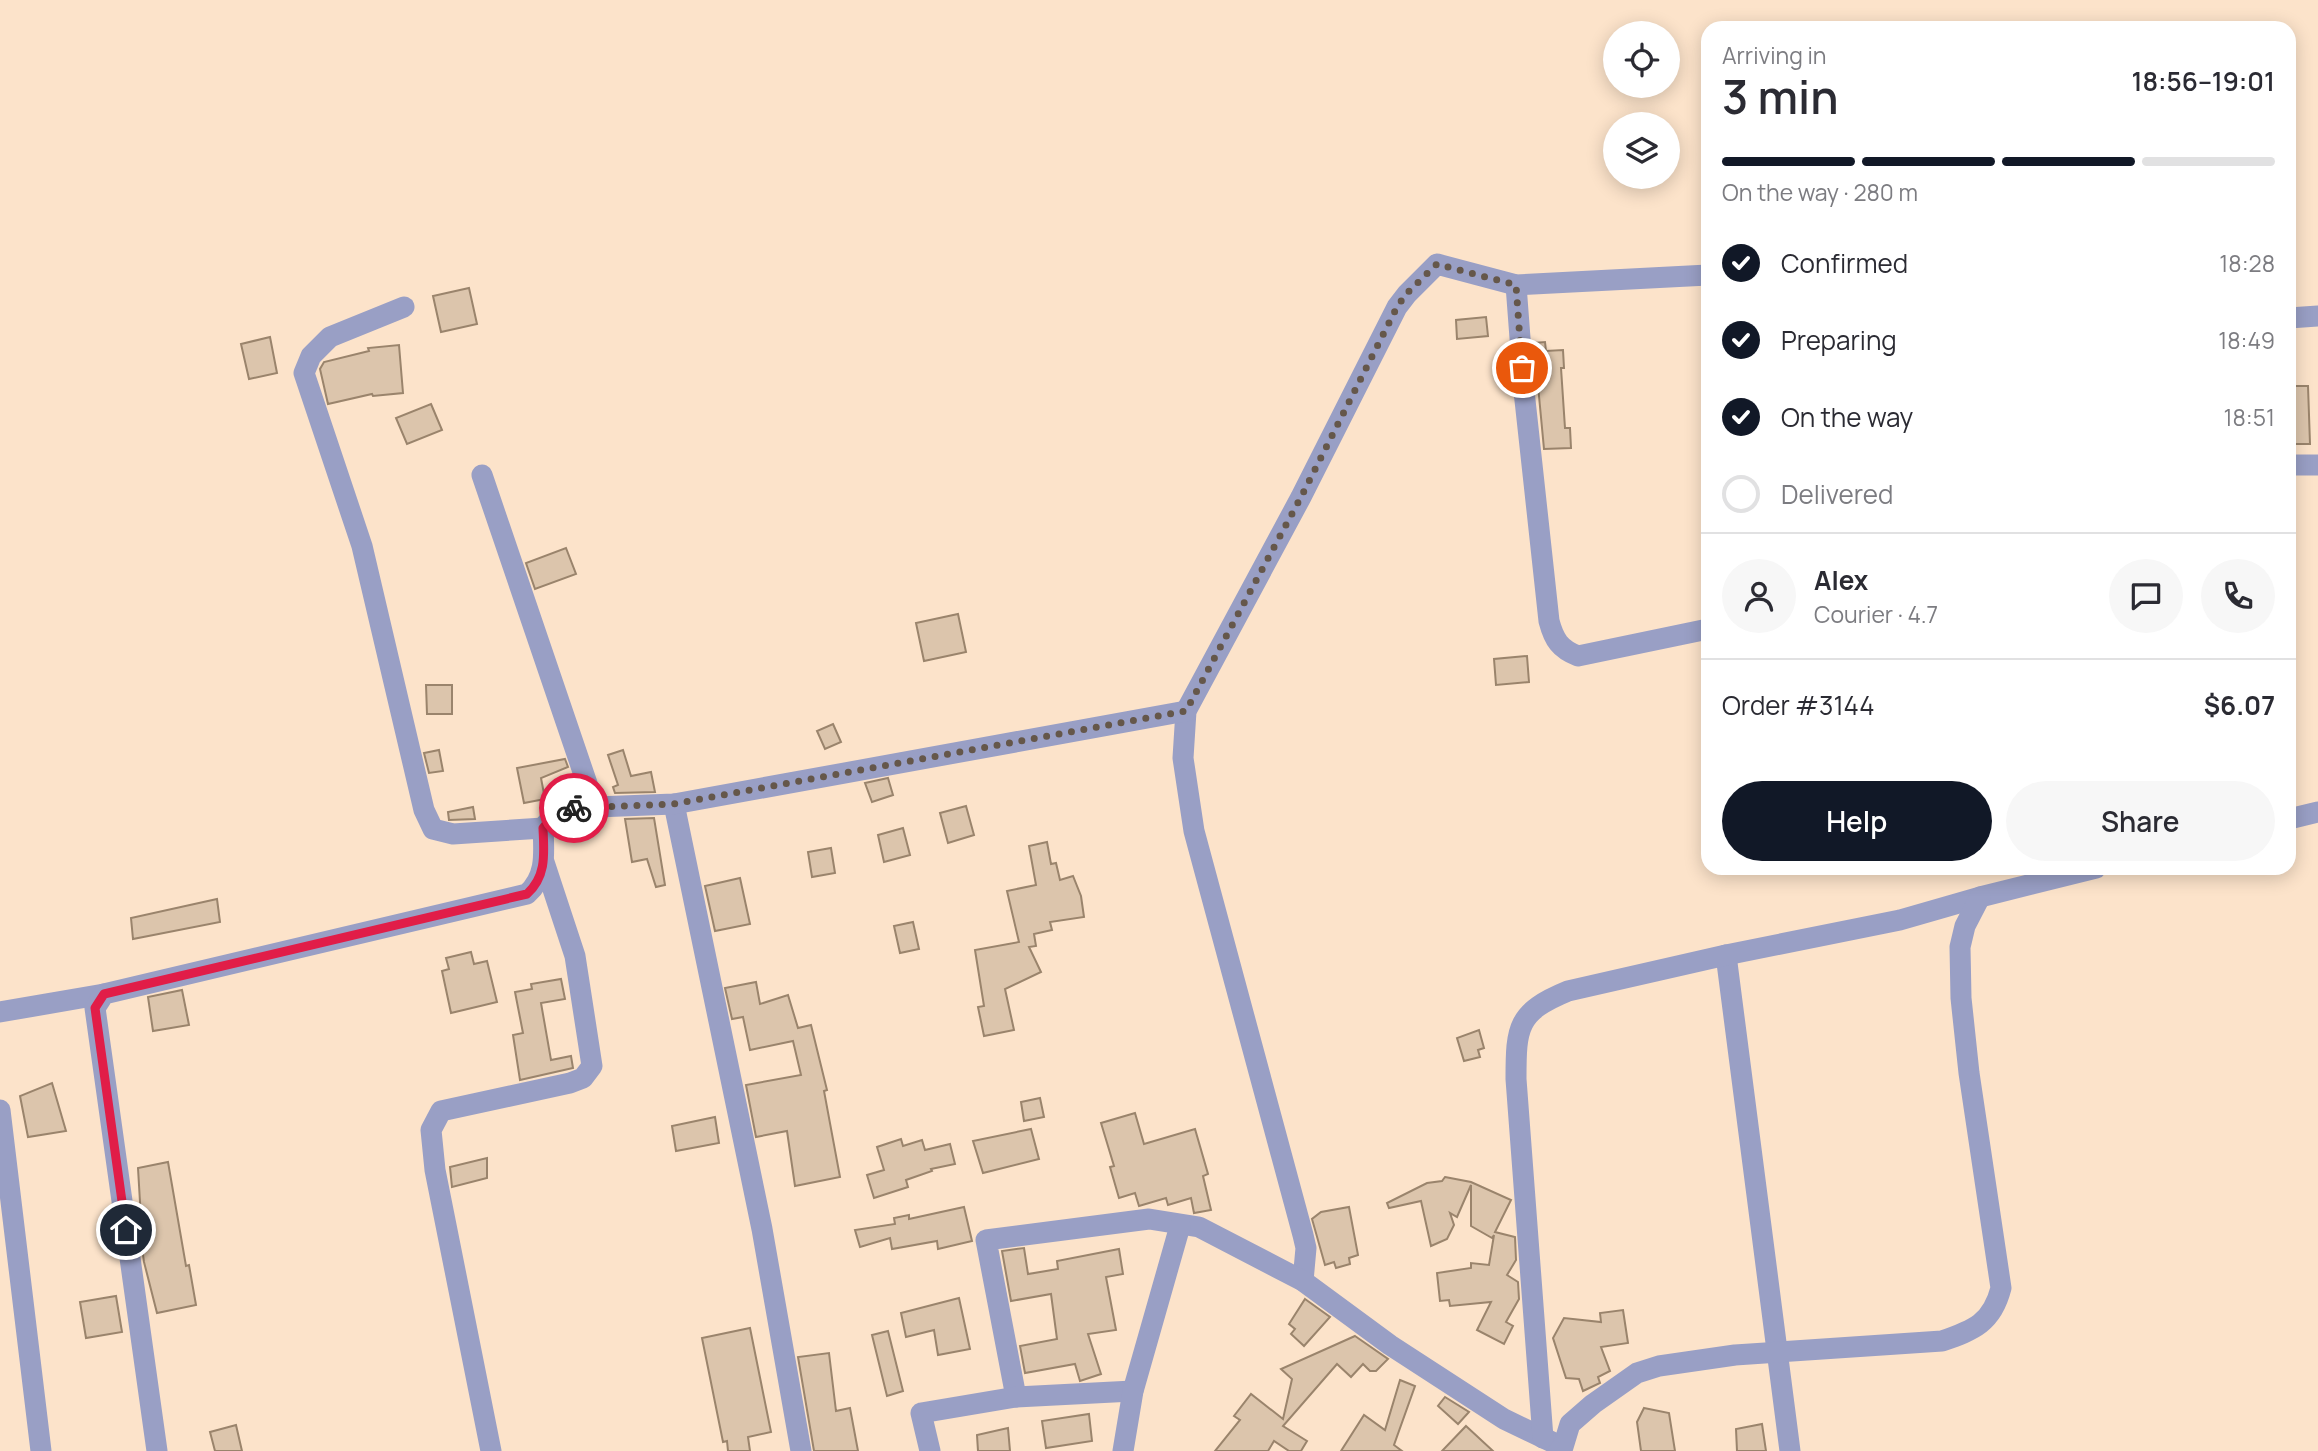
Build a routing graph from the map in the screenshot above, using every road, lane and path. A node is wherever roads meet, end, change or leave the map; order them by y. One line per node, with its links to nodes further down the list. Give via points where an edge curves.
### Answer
1 (1701, 275): 2 (street)
2 (1516, 285): 9 (street, via 1525,405 1553,638 1563,651 1578,656); 10 (street, via 1437,264 1406,294)
3 (404, 307): 15 (street, via 330,337 310,356 304,373 362,546 424,810 433,829 453,834)
4 (2318, 316): 5 (street)
5 (2296, 318)
6 (2296, 465): 7 (street)
7 (2318, 465)
8 (482, 475): 12 (street)
9 (1701, 630)
10 (1186, 711): 11 (street); 24 (street, via 1183,758 1194,831 1303,1235)
11 (674, 804): 12 (street); 32 (street, via 762,1229)
12 (595, 807): 15 (street, via 570,808)
13 (2318, 812): 14 (street)
14 (2296, 818)
15 (543, 828): 16 (street)
16 (544, 862): 20 (street, via 538,884 527,894); 31 (street, via 575,956 592,1066 583,1078 570,1083 441,1111 431,1130)
17 (2067, 875): 18 (street)
18 (1980, 897): 19 (street, via 1900,920); 25 (street, via 1960,947 1961,998 2001,1288 1996,1306 1984,1322 1942,1341)
19 (1726, 955): 25 (street); 28 (street, via 1568,991 1531,1011 1516,1041 1516,1079)
20 (104, 994): 21 (street); 30 (street, via 95,1008)
21 (0, 1012)
22 (0, 1110): 29 (street)
23 (1180, 1226): 24 (street, via 1199,1227); 26 (street); 27 (street, via 1149,1219 986,1240)
24 (1303, 1281): 28 (street, via 1504,1419)
25 (1777, 1352): 28 (street, via 1671,1364 1637,1373 1570,1424); 35 (street)
26 (1133, 1391): 27 (street); 34 (street)
27 (1016, 1397): 33 (street, via 921,1413)
28 (1559, 1447)
29 (41, 1451)
30 (158, 1451)
31 (491, 1451)
32 (802, 1451)
33 (930, 1451)
34 (1123, 1451)
35 (1790, 1451)

